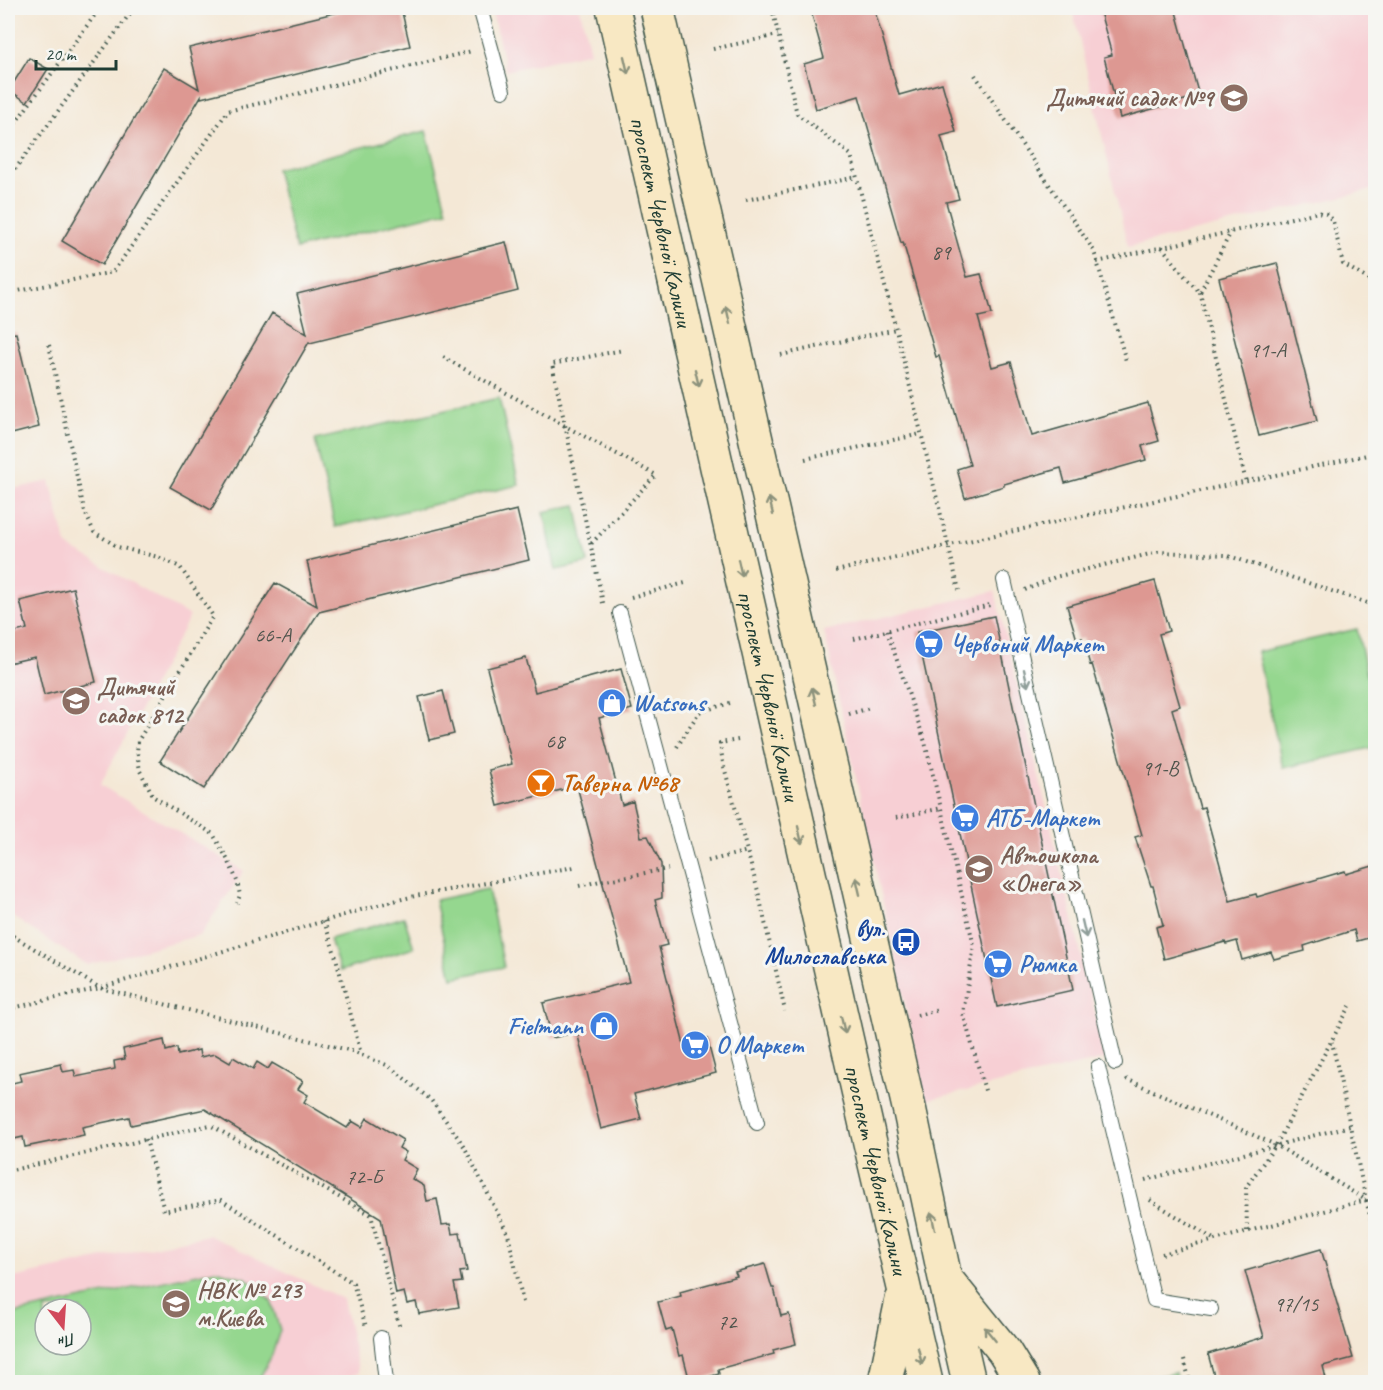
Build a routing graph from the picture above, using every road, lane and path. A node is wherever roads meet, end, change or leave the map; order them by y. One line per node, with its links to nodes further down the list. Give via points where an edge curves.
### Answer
1 (100, 8): 12 (path)
2 (134, 8): 14 (path)
3 (480, 8): 8 (lane)
4 (613, 8): 82 (main road, проспект Червоної Калини, one-way to 82)
5 (657, 8): 81 (main road, проспект Червоної Калини, one-way to 5)
6 (772, 8): 7 (path)
7 (778, 34): 9 (path); 13 (path, via 797,114 851,155)
8 (491, 47): 11 (lane); 21 (path, via 228,111 113,272)
9 (712, 49)
10 (975, 75): 18 (path, via 1094,251)
11 (503, 91)
12 (8, 132)
13 (857, 177): 15 (path); 22 (path)
14 (8, 179)
15 (746, 200)
16 (1232, 232): 17 (path); 19 (path, via 1318,212 1326,214 1333,221 1343,264); 20 (path)
17 (1162, 247): 18 (path); 20 (path)
18 (1097, 262): 27 (path)
19 (1376, 284)
20 (1200, 292): 32 (path)
21 (8, 293)
22 (896, 329): 25 (path); 29 (path)
23 (49, 345): 56 (path, via 84,510 94,532 118,547 180,567 213,616 138,741 137,752 140,771 154,797 213,834 237,881)
24 (622, 350): 28 (path, via 552,364)
25 (781, 355)
26 (443, 357): 28 (path)
27 (1126, 361)
28 (565, 426): 33 (path); 33 (path, via 656,475)
29 (921, 434): 31 (path); 34 (path)
30 (1376, 453): 32 (path)
31 (805, 459)
32 (1246, 482): 34 (path)
33 (590, 545): 42 (path, via 603,603)
34 (948, 545): 35 (path); 38 (path)
35 (836, 571)
36 (1004, 580): 40 (lane)
37 (685, 583): 39 (path)
38 (959, 590)
39 (623, 598)
40 (1008, 598): 41 (path, via 1055,577 1158,552 1226,555); 43 (path); 67 (lane, one-way to 67)
41 (1376, 606)
42 (617, 607): 49 (lane)
43 (887, 631): 44 (path); 50 (path, via 925,742)
44 (854, 639)
45 (729, 704): 49 (path, via 699,712)
46 (870, 708): 47 (path)
47 (845, 715)
48 (738, 740): 52 (path, via 720,744)
49 (662, 771): 53 (lane)
50 (942, 808): 51 (path); 69 (path, via 974,946 963,1013)
51 (896, 818)
52 (748, 852): 53 (path); 63 (path)
53 (688, 866): 55 (path); 70 (lane)
54 (574, 867): 57 (path, via 415,896)
55 (579, 886)
56 (237, 903)
57 (324, 921): 59 (path); 66 (path)
58 (8, 933): 59 (path)
59 (100, 988): 61 (path); 66 (path)
60 (1350, 1006): 65 (path)
61 (8, 1009)
62 (939, 1010): 64 (path)
63 (785, 1011)
64 (914, 1016)
65 (1332, 1042): 71 (path); 73 (path)
66 (362, 1054): 83 (path, via 389,1066 431,1100 464,1146 508,1234)
67 (1115, 1063)
68 (1098, 1067): 73 (path); 75 (lane)
69 (987, 1094)
70 (757, 1123)
71 (1350, 1125): 73 (path); 76 (path)
72 (146, 1139): 74 (path); 85 (path, via 210,1125 371,1215); 86 (path, via 164,1211 221,1200 353,1283 368,1336)
73 (1276, 1145): 75 (path); 76 (path); 77 (path, via 1246,1187)
74 (8, 1171)
75 (1126, 1185): 79 (path); 80 (lane)
76 (1366, 1200): 77 (path); 78 (path)
77 (1247, 1231): 79 (path)
78 (1376, 1239)
79 (1215, 1240): 80 (path)
80 (1144, 1259): 84 (lane, via 1154,1300)
81 (945, 1278): 91 (main road, проспект Червоної Калини); 92 (main road, one-way to 81, via 1004,1351)
82 (904, 1290): 89 (main road); 90 (main road, проспект Червоної Калини, one-way to 90)
83 (524, 1302)
84 (1211, 1309)
85 (401, 1333)
86 (381, 1338): 88 (lane)
87 (1185, 1359): 93 (path)
88 (386, 1383)
89 (885, 1383)
90 (926, 1383)
91 (969, 1383)
92 (1023, 1383)
93 (1190, 1383)

